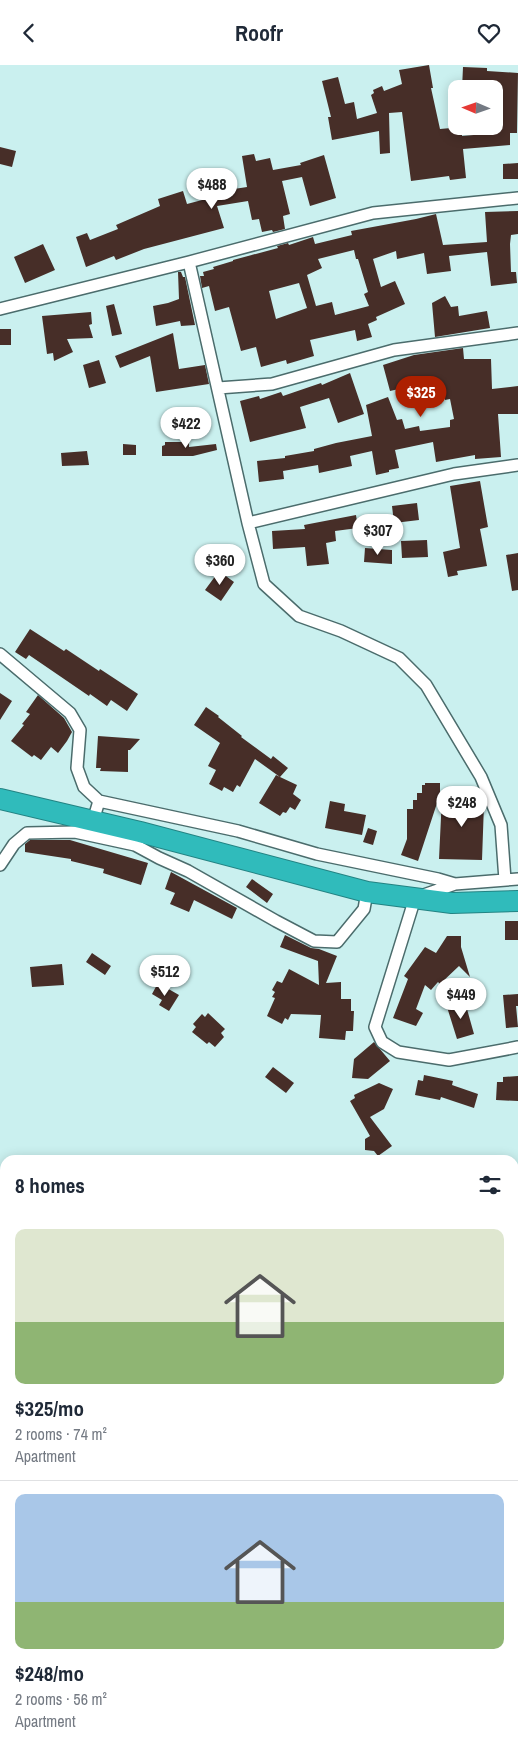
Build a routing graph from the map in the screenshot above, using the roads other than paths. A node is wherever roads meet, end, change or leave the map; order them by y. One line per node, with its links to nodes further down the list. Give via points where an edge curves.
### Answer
1 (518, 197): 2 (street, via 374,213)
2 (189, 262): 3 (street); 5 (street)
3 (0, 309)
4 (518, 333): 5 (street, via 394,350 272,384)
5 (218, 388): 7 (street)
6 (518, 465): 7 (street, via 454,474)
7 (248, 523): 16 (street, via 264,583 285,603 299,615 399,658 426,685 481,777 501,825)
8 (0, 655): 10 (street, via 70,713 80,730 77,768 84,787)
9 (0, 799): 11 (highway)
10 (99, 801): 11 (street); 13 (street, via 238,831)
11 (93, 821): 12 (highway)
12 (137, 839): 13 (highway); 14 (street, via 76,832 27,833 14,844); 18 (street, via 159,859 188,871 314,941 337,942 364,909)
13 (304, 863): 17 (street); 18 (highway)
14 (0, 865)
15 (518, 879): 16 (street)
16 (505, 880): 17 (street)
17 (456, 884): 19 (street)
18 (368, 892): 19 (highway)
19 (415, 898): 20 (highway, via 452,903); 21 (street, via 375,1027 382,1042 398,1052 449,1060)
20 (518, 901)
21 (518, 1047)

